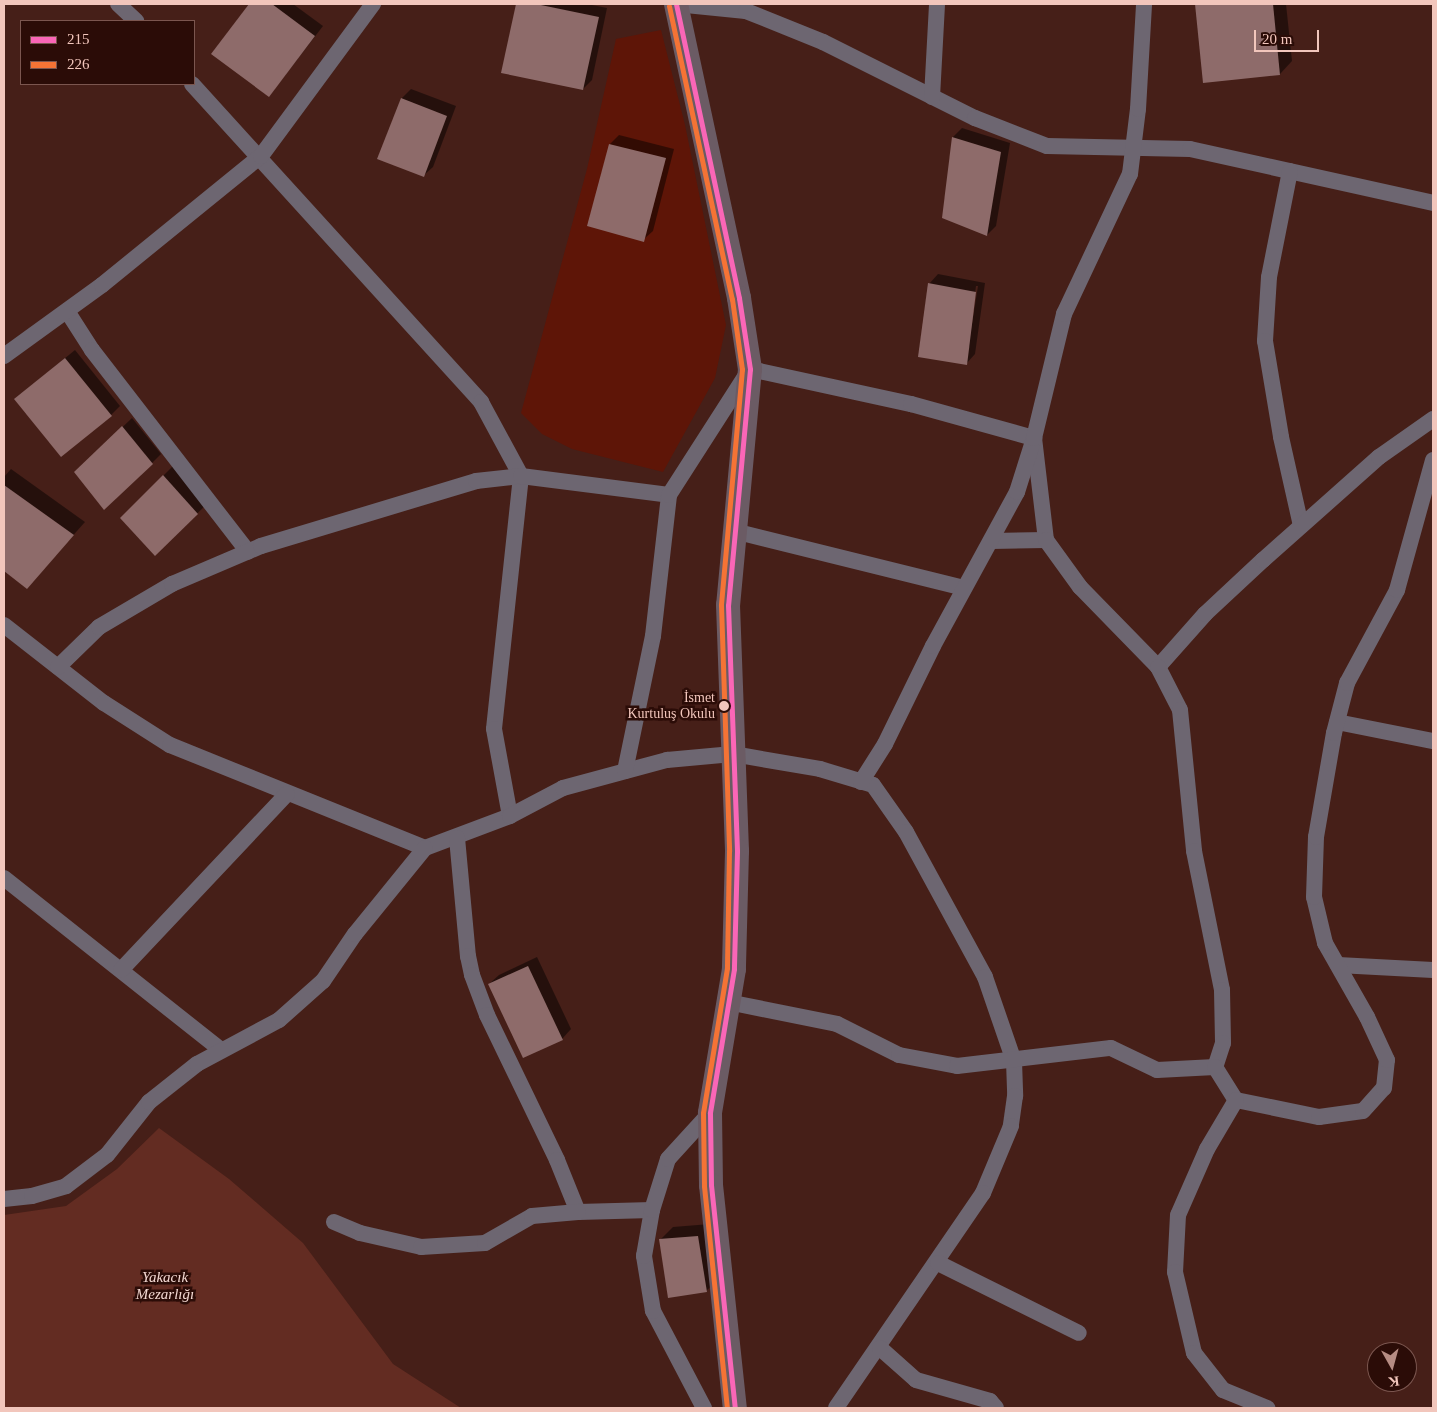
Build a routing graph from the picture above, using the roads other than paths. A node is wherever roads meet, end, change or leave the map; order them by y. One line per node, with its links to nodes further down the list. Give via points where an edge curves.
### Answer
1 (118, 4): 6 (street)
2 (373, 4): 10 (street)
3 (676, 4): 8 (street, via 746,11 823,42); 15 (main road, via 739,298)
4 (937, 4): 8 (street)
5 (1144, 4): 9 (street)
6 (135, 20)
7 (193, 85): 10 (street)
8 (932, 97): 9 (street, via 1047,146)
9 (1133, 148): 11 (street, via 1190,149); 17 (street, via 1130,174 1064,314)
10 (261, 156): 13 (street); 19 (street, via 481,402)
11 (1290, 171): 12 (street); 21 (street, via 1269,277 1265,341 1281,437)
12 (1433, 203)
13 (67, 311): 14 (street); 25 (street, via 92,350)
14 (4, 356)
15 (750, 369): 17 (street, via 911,404); 20 (street); 22 (main road)
16 (1433, 420): 21 (street, via 1379,456)
17 (1034, 438): 23 (street, via 1017,492); 24 (street)
18 (1433, 460): 30 (street, via 1397,590 1348,684)
19 (521, 476): 20 (street); 25 (street, via 476,481); 36 (street, via 494,728)
20 (669, 495): 33 (street, via 653,636)
21 (1301, 526): 29 (street, via 1205,614)
22 (734, 531): 26 (street); 32 (main road, via 728,605)
23 (991, 540): 24 (street); 26 (street)
24 (1046, 540): 29 (street, via 1080,587)
25 (248, 552): 28 (street, via 172,584 99,627)
26 (964, 588): 34 (street, via 885,744)
27 (4, 625): 28 (street)
28 (58, 667): 35 (street, via 104,703 170,745)
29 (1158, 667): 46 (street, via 1180,710 1194,851 1222,990 1223,1043)
30 (1337, 722): 31 (street); 40 (street, via 1316,837 1314,897 1325,943)
31 (1433, 741)
32 (733, 754): 33 (street, via 667,760); 34 (street, via 820,769); 43 (main road, via 737,904 734,969)
33 (626, 771): 36 (street, via 563,788)
34 (861, 782): 45 (street, via 873,786 906,832 985,977)
35 (287, 794): 38 (street); 41 (street)
36 (510, 816): 37 (street)
37 (457, 838): 38 (street); 51 (street, via 472,975 487,1015 558,1160)
38 (425, 848): 44 (street, via 355,934 323,981 279,1020)
39 (4, 878): 41 (street)
40 (1338, 965): 42 (street); 47 (street, via 1387,1060 1384,1088 1363,1111 1319,1118)
41 (121, 970): 44 (street)
42 (1433, 970)
43 (728, 1002): 45 (street, via 837,1024 899,1055 957,1066); 48 (main road)
44 (221, 1050): 49 (street, via 197,1064 149,1102 107,1155 66,1186 32,1196)
45 (1014, 1061): 46 (street, via 1111,1048 1157,1070); 53 (street, via 1016,1096 1011,1126 984,1193)
46 (1215, 1067): 47 (street)
47 (1236, 1100): 60 (street, via 1207,1149 1178,1215 1175,1272 1194,1353 1223,1390)
48 (710, 1113): 50 (street, via 668,1159); 57 (main road, via 712,1185)
49 (4, 1199)
50 (652, 1210): 51 (street); 56 (street, via 644,1256 653,1311)
51 (578, 1212): 52 (street, via 532,1216 485,1243 421,1247 360,1233)
52 (334, 1222)
53 (938, 1262): 54 (street); 55 (street)
54 (1079, 1333)
55 (880, 1348): 58 (street); 59 (street, via 916,1380 990,1401)
56 (704, 1408)
57 (734, 1408)
58 (836, 1408)
59 (996, 1408)
60 (1267, 1408)

